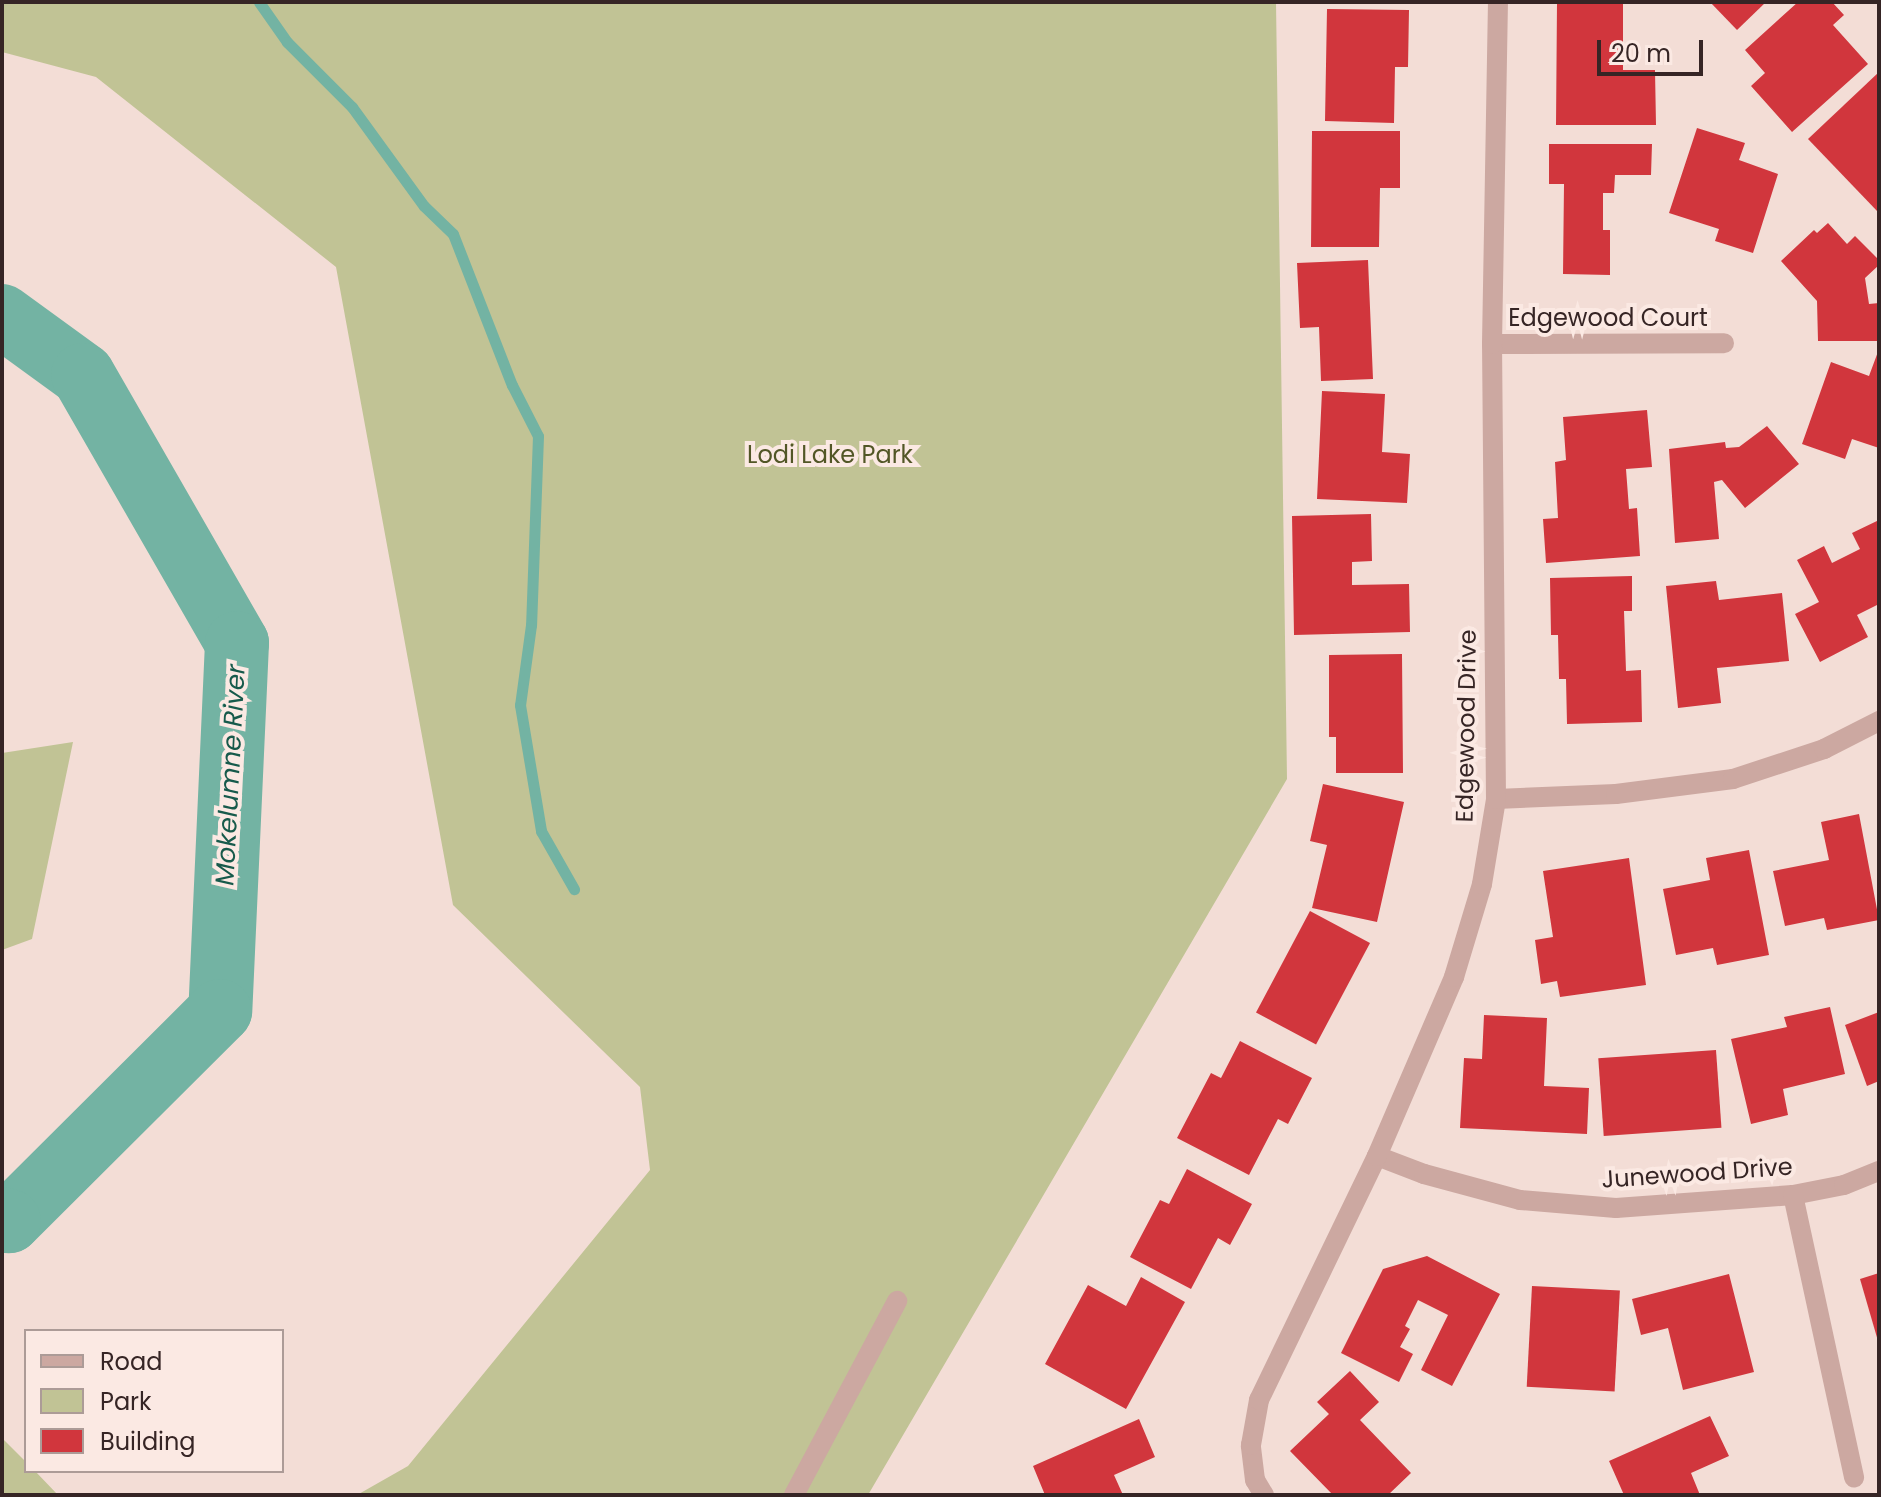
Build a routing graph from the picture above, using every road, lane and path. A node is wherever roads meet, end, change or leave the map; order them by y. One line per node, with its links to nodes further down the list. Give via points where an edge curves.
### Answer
1 (1498, 2): 3 (street, Edgewood Drive)
2 (1724, 343): 3 (street, Edgewood Court)
3 (1492, 344): 5 (street, Edgewood Drive)
4 (1879, 721): 5 (street, via 1824,749 1733,779 1616,794)
5 (1496, 799): 6 (street, Edgewood Drive, via 1482,884 1454,977)
6 (1377, 1156): 8 (street, Junewood Drive, via 1520,1200 1616,1208); 12 (street, Edgewood Drive, via 1259,1400 1251,1445 1255,1480)
7 (1879, 1171): 8 (street, Junewood Drive, via 1844,1185)
8 (1793, 1195): 10 (street)
9 (897, 1301): 11 (street)
10 (1854, 1478)
11 (794, 1495)
12 (1264, 1495)

